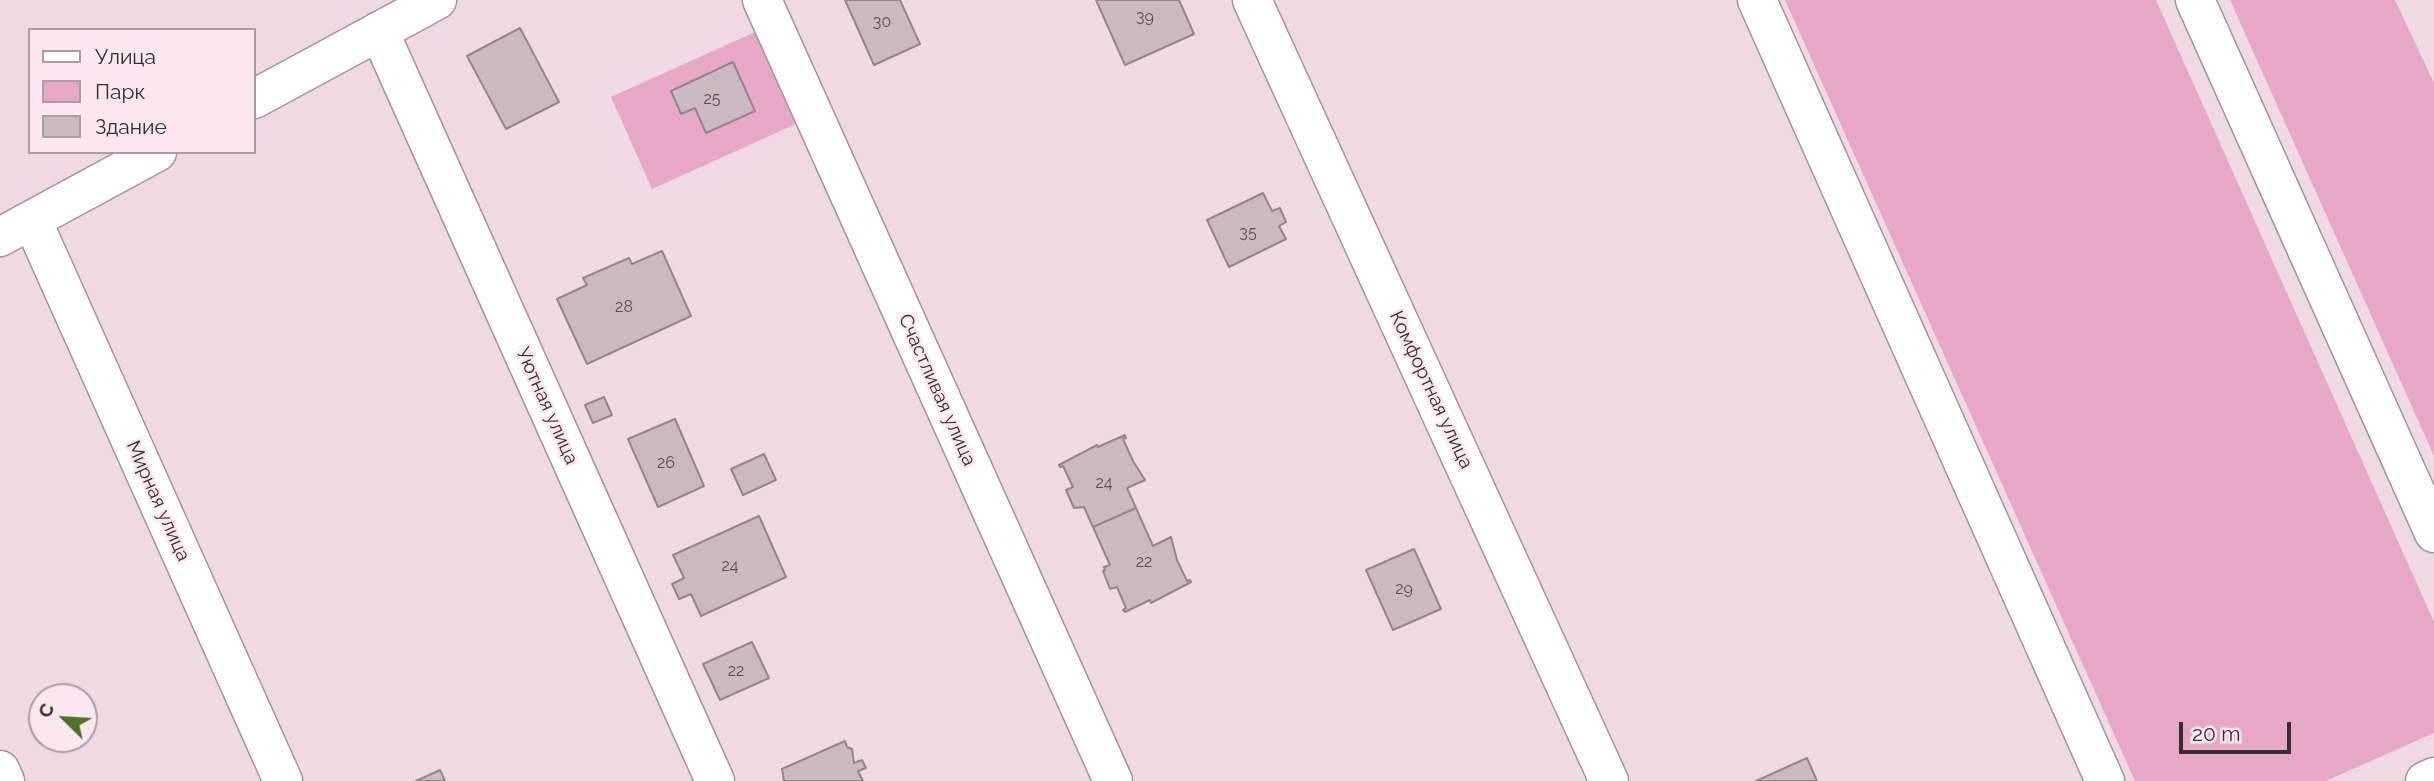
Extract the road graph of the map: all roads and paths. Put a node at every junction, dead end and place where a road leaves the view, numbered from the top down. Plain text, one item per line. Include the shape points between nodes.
1 (437, 0) edge
2 (762, 0) edge
3 (1252, 0) edge
4 (1756, 0) edge
5 (2195, 0) edge
6 (379, 31) junction
7 (256, 98) edge
8 (153, 154) edge
9 (16, 229) edge
10 (2434, 533) edge
11 (0, 770) edge
12 (2434, 777) edge
13 (5, 781) edge
14 (284, 781) edge
15 (715, 781) edge
16 (1113, 781) edge
17 (1609, 781) edge
18 (2105, 781) edge
19 (2425, 781) edge

1 - 6 street
2 - 16 street, Счастливая улица
3 - 17 street, Комфортная улица
4 - 18 street
5 - 10 street
6 - 7 street
6 - 15 street, Уютная улица
8 - 9 street
9 - 14 street, Мирная улица
11 - 13 street
12 - 19 street

